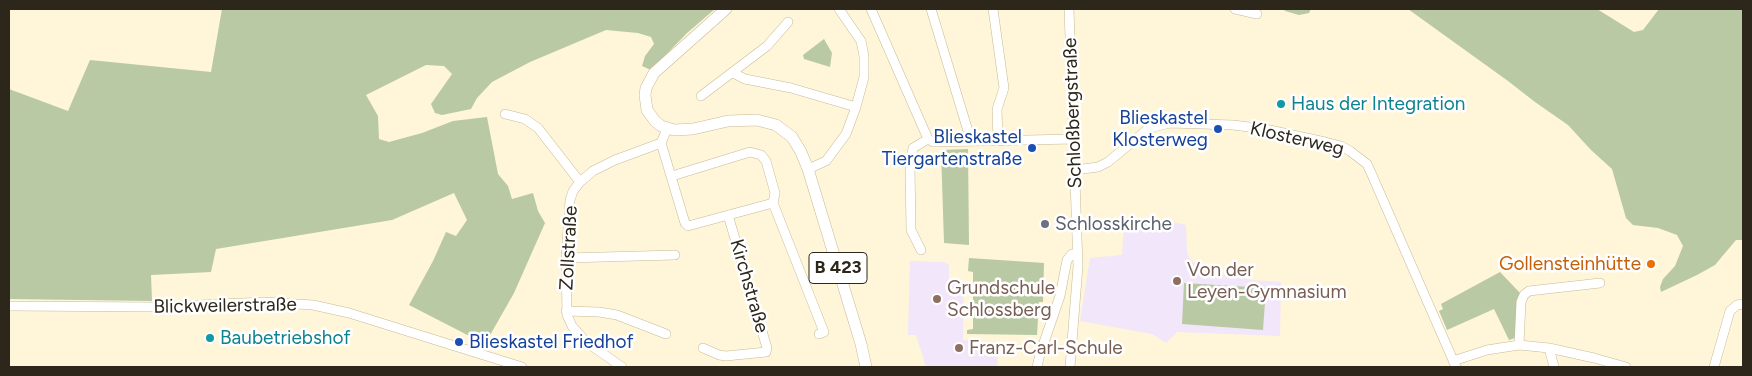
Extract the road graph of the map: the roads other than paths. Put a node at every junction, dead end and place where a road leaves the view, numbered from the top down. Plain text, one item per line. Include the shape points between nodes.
1 (726, 9) edge
2 (839, 9) edge
3 (871, 9) edge
4 (931, 9) edge
5 (993, 9) edge
6 (1069, 9) edge
7 (1235, 9) edge
8 (1258, 14) dead end
9 (788, 22) dead end
10 (733, 73) junction
11 (701, 96) dead end
12 (856, 107) junction
13 (505, 114) dead end
14 (667, 129) junction
15 (928, 139) junction
16 (1074, 139) junction
17 (970, 141) junction
18 (998, 141) junction
19 (662, 143) junction
20 (808, 169) junction
21 (1075, 170) junction
22 (672, 176) junction
23 (580, 182) junction
24 (773, 203) junction
25 (728, 215) junction
26 (921, 250) dead end
27 (1077, 254) junction
28 (675, 255) dead end
29 (566, 258) junction
30 (1600, 283) dead end
31 (1742, 304) edge
32 (9, 306) edge
33 (566, 311) junction
34 (666, 334) dead end
35 (819, 334) dead end
36 (1519, 345) junction
37 (703, 348) dead end
38 (1549, 348) junction
39 (1455, 364) edge
40 (1070, 366) edge
41 (522, 367) edge
42 (622, 367) edge
43 (866, 367) edge
44 (1037, 367) edge
45 (1554, 367) edge
46 (1626, 367) edge
47 (1714, 367) edge

1 - 14 main road via 654,74 646,88 647,110
2 - 12 street via 857,34 864,56 864,76
3 - 15 street
4 - 17 street
5 - 18 street via 1004,88 997,109
6 - 16 street, Schloßbergstraße
7 - 8 street
9 - 10 street via 767,46
10 - 11 street
10 - 12 street
12 - 20 street via 846,134 833,153 826,161
13 - 23 street via 525,119 538,128
14 - 19 street
14 - 20 main road, B 423 via 684,130 744,119 767,122 792,137
15 - 17 street via 933,142
15 - 26 street via 913,148 910,166 911,230
16 - 18 street
16 - 21 street, Schloßbergstraße
17 - 18 street
19 - 22 street, Kirchstraße
19 - 23 street, Zollstraße via 603,165
20 - 43 main road, B 423
21 - 27 street, Schloßbergstraße
21 - 39 street, Klosterweg via 1098,167 1150,128 1170,123 1265,129 1341,146 1359,157 1372,175
22 - 24 street via 756,152 766,161 775,193
22 - 25 street, Kirchstraße via 688,226
23 - 29 street, Zollstraße via 570,200
24 - 25 street, Kirchstraße
24 - 35 street via 824,332
25 - 37 street, Kirchstraße via 767,348 766,352 726,356
27 - 40 street, Schloßbergstraße
27 - 44 street via 1072,254 1067,260 1060,296
28 - 29 street
29 - 33 street, Zollstraße
30 - 36 street via 1529,291 1521,302
31 - 47 street via 1730,311
32 - 41 street, Blickweilerstraße via 156,307 264,302 313,305 349,313
33 - 34 street via 617,315 658,326
33 - 42 street, Zollstraße via 585,341
36 - 38 street
36 - 39 street via 1487,350
38 - 45 street
38 - 46 street

